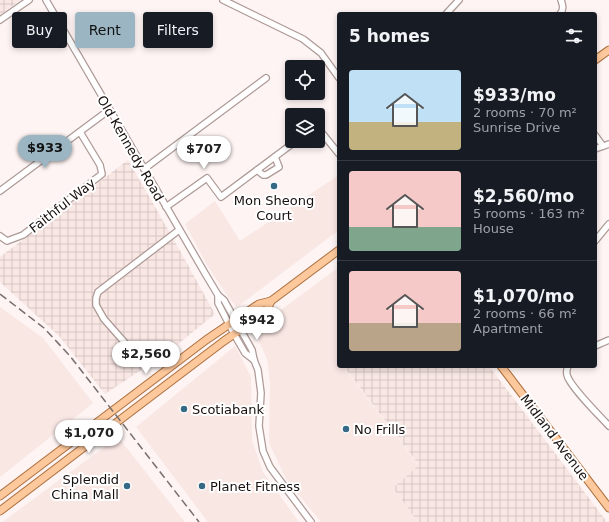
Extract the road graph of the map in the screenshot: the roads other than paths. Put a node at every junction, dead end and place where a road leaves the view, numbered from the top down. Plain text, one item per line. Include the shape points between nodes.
1 (29, 0) edge
2 (46, 0) edge
3 (223, 0) edge
4 (459, 0) edge
5 (560, 0) edge
6 (448, 12) edge
7 (562, 12) edge
8 (0, 20) edge
9 (609, 50) edge
10 (597, 59) edge
11 (337, 75) edge
12 (266, 78) dead end
13 (109, 110) junction
14 (80, 132) junction
15 (325, 137) edge
16 (597, 138) edge
17 (609, 144) edge
18 (603, 146) junction
19 (287, 148) edge
20 (597, 148) edge
21 (337, 152) edge
22 (275, 157) junction
23 (144, 169) junction
24 (257, 170) junction
25 (0, 191) edge
26 (166, 207) junction
27 (609, 224) edge
28 (179, 230) junction
29 (0, 236) edge
30 (597, 239) edge
31 (337, 252) edge
32 (271, 301) junction
33 (232, 322) junction
34 (241, 330) junction
35 (234, 334) junction
36 (609, 340) edge
37 (597, 345) edge
38 (141, 355) dead end
39 (254, 360) junction
40 (503, 368) edge
41 (567, 368) edge
42 (609, 426) edge
43 (0, 496) edge
44 (609, 508) edge
45 (0, 511) edge
46 (311, 522) edge

1 - 8 street
2 - 13 street, Old Kennedy Road
3 - 11 street via 303,39 321,53
4 - 6 street
5 - 7 street via 563,6
9 - 10 main road
12 - 23 street
13 - 14 street
13 - 23 street, Old Kennedy Road
14 - 25 street
14 - 29 street, Faithful Way via 100,164 102,174 23,235 7,241
15 - 21 street
16 - 18 street
17 - 18 street
18 - 20 street
19 - 22 street
22 - 24 street
22 - 24 street via 278,166 266,175
23 - 26 street, Old Kennedy Road
24 - 26 street via 221,197 207,178
26 - 28 street, Old Kennedy Road
27 - 30 street
28 - 33 street, Old Kennedy Road via 218,296 224,300
28 - 38 street via 98,292 96,298 96,305 104,319 133,352
31 - 32 main road
32 - 33 main road via 258,304
32 - 34 main road via 266,312
33 - 34 street
33 - 35 street, Old Kennedy Road
33 - 43 main road
34 - 35 main road
34 - 39 street via 252,350
35 - 39 street, Old Kennedy Road via 245,353
35 - 45 main road
36 - 37 street
39 - 46 street via 261,393 259,426 263,451 270,467
40 - 44 main road, Midland Avenue
41 - 42 street via 566,373 569,379

